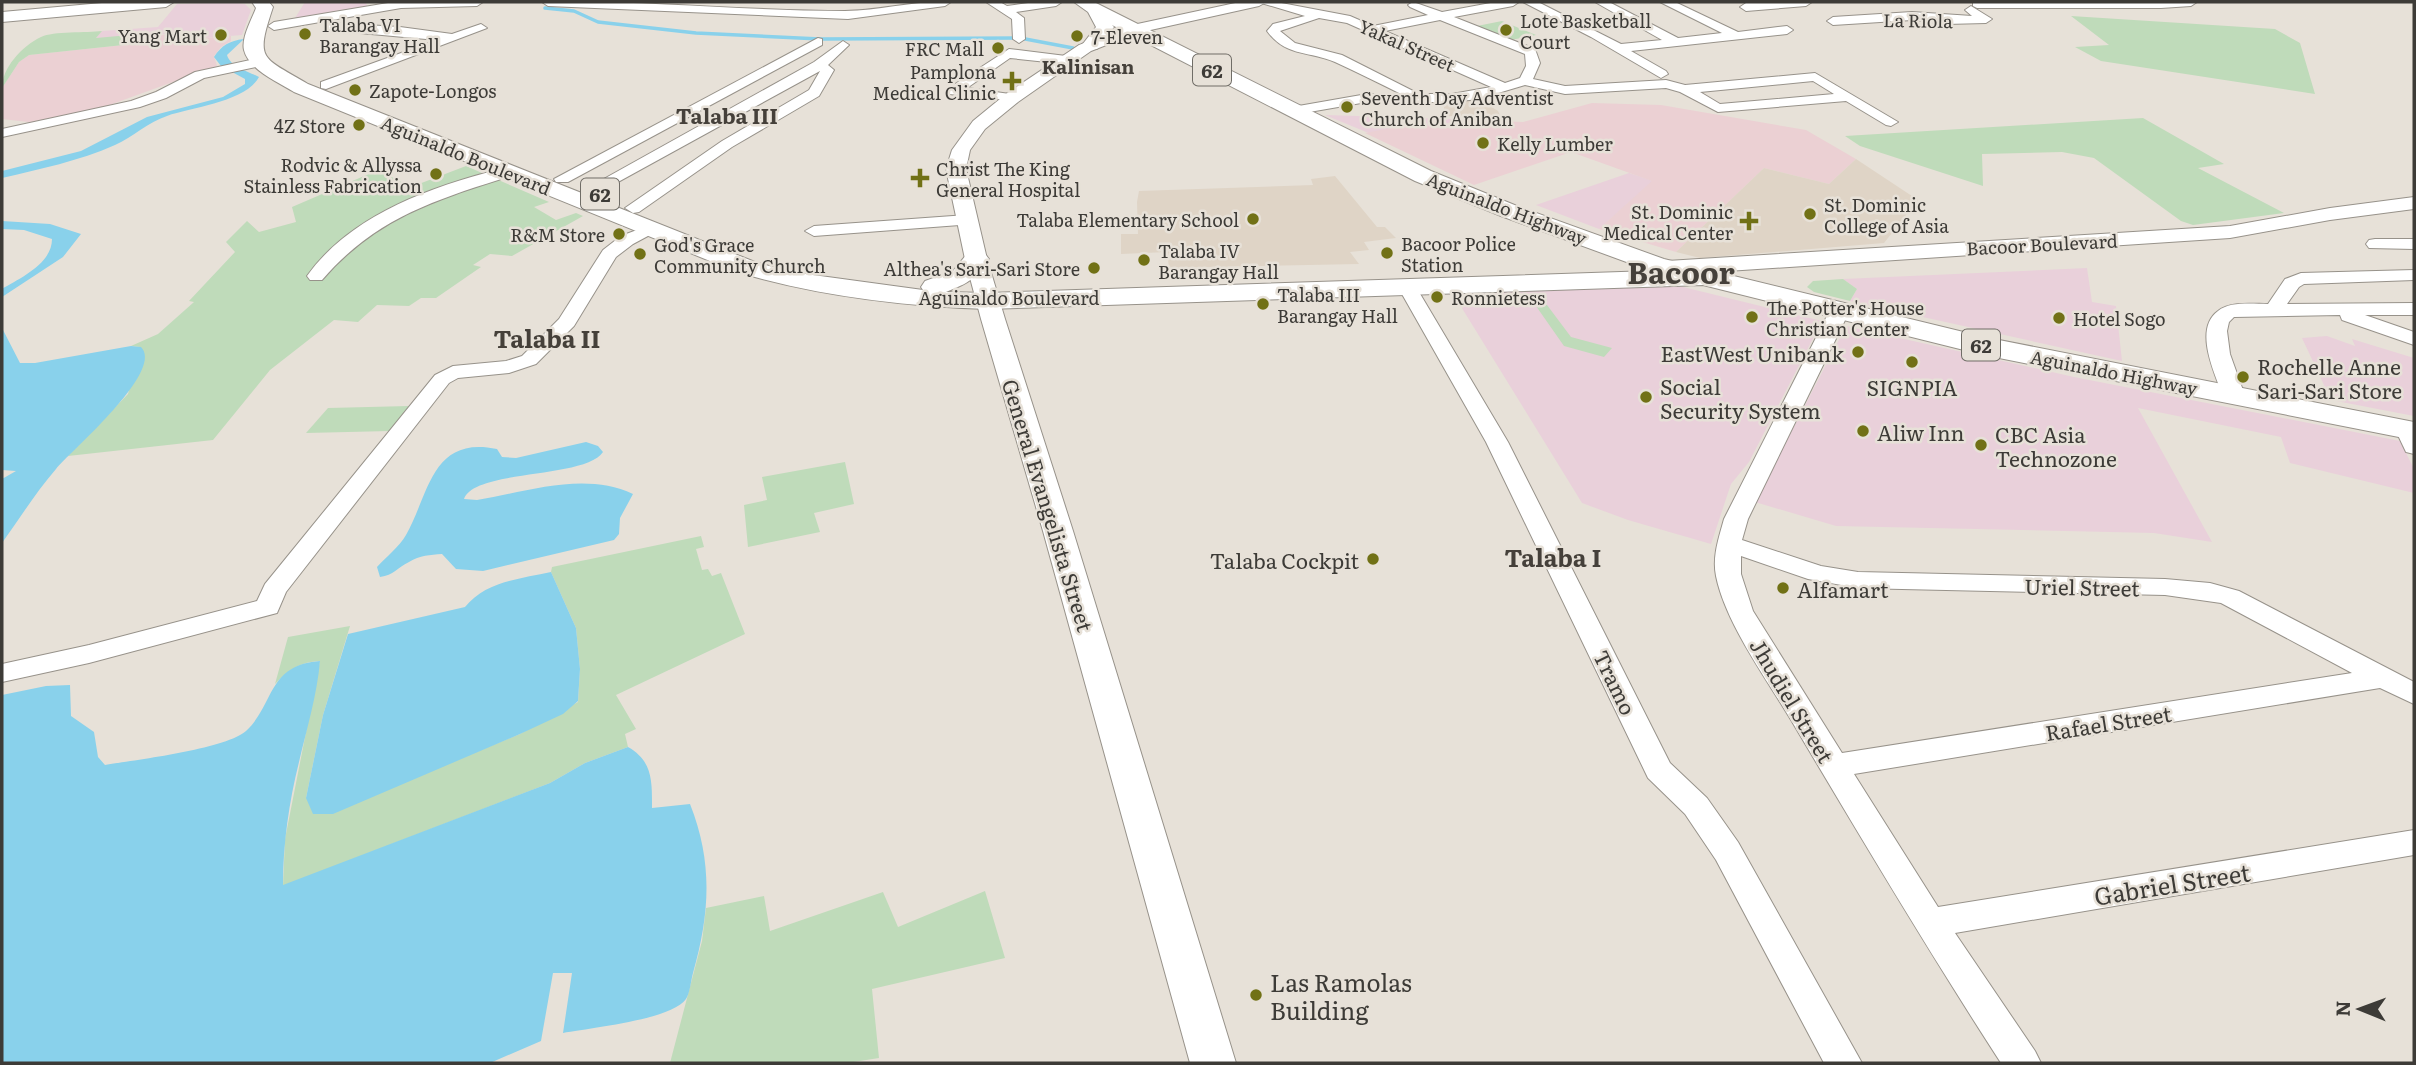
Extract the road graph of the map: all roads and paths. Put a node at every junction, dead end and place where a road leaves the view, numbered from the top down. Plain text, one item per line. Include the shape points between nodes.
1 (105, 2) edge
2 (166, 2) edge
3 (260, 2) edge
4 (477, 2) edge
5 (548, 2) edge
6 (945, 2) edge
7 (992, 2) edge
8 (1056, 2) edge
9 (1259, 2) edge
10 (1264, 2) edge
11 (1513, 2) edge
12 (1529, 2) edge
13 (1601, 2) edge
14 (1666, 2) edge
15 (1805, 2) edge
16 (2191, 2) edge
17 (1418, 3) edge
18 (2157, 3) edge
19 (287, 4) dead end
20 (1740, 4) edge
21 (1885, 4) dead end
22 (42, 5) edge
23 (1088, 5) edge
24 (2, 9) edge
25 (447, 10) dead end
26 (1005, 10) junction
27 (1321, 15) junction
28 (1444, 16) junction
29 (1912, 16) junction
30 (1833, 21) dead end
31 (345, 27) junction
32 (481, 28) dead end
33 (1133, 29) junction
34 (1374, 29) junction
35 (273, 30) junction
36 (1736, 35) junction
37 (452, 38) junction
38 (1019, 39) dead end
39 (818, 42) dead end
40 (1676, 42) junction
41 (843, 45) dead end
42 (1091, 45) junction
43 (1620, 48) junction
44 (1066, 60) junction
45 (250, 63) junction
46 (819, 65) junction
47 (1661, 74) dead end
48 (1525, 81) junction
49 (714, 82) dead end
50 (326, 85) junction
51 (738, 85) junction
52 (1505, 88) junction
53 (1685, 89) junction
54 (775, 90) junction
55 (814, 93) junction
56 (1848, 97) junction
57 (1012, 98) junction
58 (1419, 98) junction
59 (1292, 111) junction
60 (1891, 122) dead end
61 (3, 132) edge
62 (646, 135) junction
63 (686, 140) junction
64 (727, 144) junction
65 (509, 172) junction
66 (562, 179) junction
67 (592, 191) junction
68 (2414, 203) edge
69 (634, 208) junction
70 (2414, 219) edge
71 (967, 220) junction
72 (650, 230) junction
73 (814, 231) dead end
74 (1570, 234) junction
75 (2104, 240) junction
76 (2375, 244) dead end
77 (2414, 244) edge
78 (2128, 255) junction
79 (976, 259) junction
80 (1667, 268) junction
81 (1561, 271) junction
82 (2414, 275) edge
83 (316, 276) dead end
84 (1702, 277) junction
85 (934, 287) junction
86 (1407, 287) junction
87 (986, 295) junction
88 (2414, 309) edge
89 (2273, 310) junction
90 (2331, 310) junction
91 (1839, 312) junction
92 (2414, 339) edge
93 (2234, 396) junction
94 (2412, 436) edge
95 (1729, 544) junction
96 (2, 673) edge
97 (2383, 678) junction
98 (2414, 694) edge
99 (1832, 766) junction
100 (2414, 843) edge
101 (1929, 923) junction
102 (1213, 1063) edge
103 (1843, 1063) edge
104 (2022, 1063) edge

1 - 24 highway
2 - 22 highway
3 - 45 highway via 265,7
4 - 35 street via 388,6
5 - 6 street via 848,15
7 - 26 street
8 - 26 street
9 - 33 main road, General Evangelista Street
10 - 27 street, Yakal Street
11 - 28 street
12 - 43 street
13 - 40 street
14 - 36 street
15 - 20 street
16 - 18 street
17 - 28 street
18 - 29 street, La Riola via 1974,7 1986,19
19 - 35 highway
20 - 36 street via 1787,30
21 - 29 street
22 - 24 highway
23 - 33 highway, Aguinaldo Highway / 62
23 - 42 highway via 1105,27
25 - 31 street via 406,11
26 - 38 street via 1019,20
27 - 34 street, Yakal Street
27 - 58 street via 1273,31 1290,46 1337,58
28 - 34 street
28 - 48 street via 1530,52 1534,66
29 - 30 street, La Riola
31 - 35 street
31 - 37 street
32 - 37 street
33 - 42 main road, General Evangelista Street
33 - 59 highway, Aguinaldo Highway / 62
34 - 52 street, Yakal Street
35 - 50 highway, Aguinaldo Boulevard / 62 via 270,43 276,56
36 - 40 street
37 - 50 street
39 - 51 street
40 - 43 street
41 - 46 street
42 - 44 main road, General Evangelista Street
43 - 47 street
44 - 57 main road, General Evangelista Street
44 - 57 street via 1009,53 954,91
45 - 61 street via 191,78 135,104
45 - 65 highway, Aguinaldo Boulevard / 62
46 - 54 street
46 - 55 street via 827,70
48 - 52 street
48 - 53 street via 1565,90 1655,84
49 - 51 street
50 - 66 highway, Aguinaldo Boulevard / 62
51 - 54 street
51 - 62 street
52 - 58 street
53 - 56 street via 1718,108
53 - 56 street via 1815,77
54 - 55 street
54 - 63 street
55 - 64 street
56 - 60 street
57 - 71 main road, General Evangelista Street via 979,125 958,158 956,169
58 - 59 street via 1350,99
59 - 74 highway, Aguinaldo Highway / 62 via 1437,182
62 - 63 street
62 - 66 street
63 - 64 street
63 - 67 street
64 - 69 street
65 - 72 highway, Aguinaldo Boulevard / 62
65 - 83 street via 369,227 338,249
66 - 67 highway, Aguinaldo Boulevard / 62
67 - 69 highway, Aguinaldo Boulevard / 62
68 - 75 main road, Bacoor Boulevard via 2230,232
69 - 85 highway, Aguinaldo Boulevard / 62 via 793,266 846,278
70 - 78 main road, Bacoor Boulevard via 2261,244
71 - 73 street
71 - 79 main road, General Evangelista Street
72 - 87 highway, Aguinaldo Boulevard / 62 via 718,258 799,281 884,294
72 - 96 street via 609,254 567,322 529,360 509,367 453,372 442,379 274,590 268,607
74 - 80 highway, Aguinaldo Highway / 62
74 - 81 highway via 1585,250 1588,262
75 - 78 main road
75 - 80 main road, Bacoor Boulevard
76 - 77 street
78 - 84 main road, Bacoor Boulevard
79 - 85 highway via 962,277
79 - 87 main road, General Evangelista Street
80 - 81 highway, Aguinaldo Boulevard / 62
80 - 84 highway, Aguinaldo Highway / 62
81 - 87 highway, Aguinaldo Boulevard / 62 via 1190,280
82 - 89 street via 2301,279 2292,283
84 - 86 highway, Aguinaldo Boulevard / 62
84 - 91 highway, Aguinaldo Highway / 62
85 - 87 highway, Aguinaldo Boulevard / 62
86 - 87 highway, Aguinaldo Boulevard / 62
86 - 103 street, Tramo via 1497,442 1659,770 1696,806 1727,851
87 - 102 main road, General Evangelista Street
88 - 90 street
89 - 90 street
89 - 93 street via 2240,310 2219,322 2216,341
90 - 92 street
91 - 93 highway, Aguinaldo Highway / 62
91 - 95 street, Jhudiel Street via 1749,489
93 - 94 highway, Aguinaldo Highway / 62
95 - 97 street, Uriel Street via 1817,573 1858,580 2210,591 2258,611
95 - 99 street, Jhudiel Street via 1728,575 1740,611
97 - 98 street, Uriel Street
97 - 99 street, Rafael Street
99 - 101 street, Jhudiel Street
100 - 101 street, Gabriel Street
101 - 104 street, Jhudiel Street

